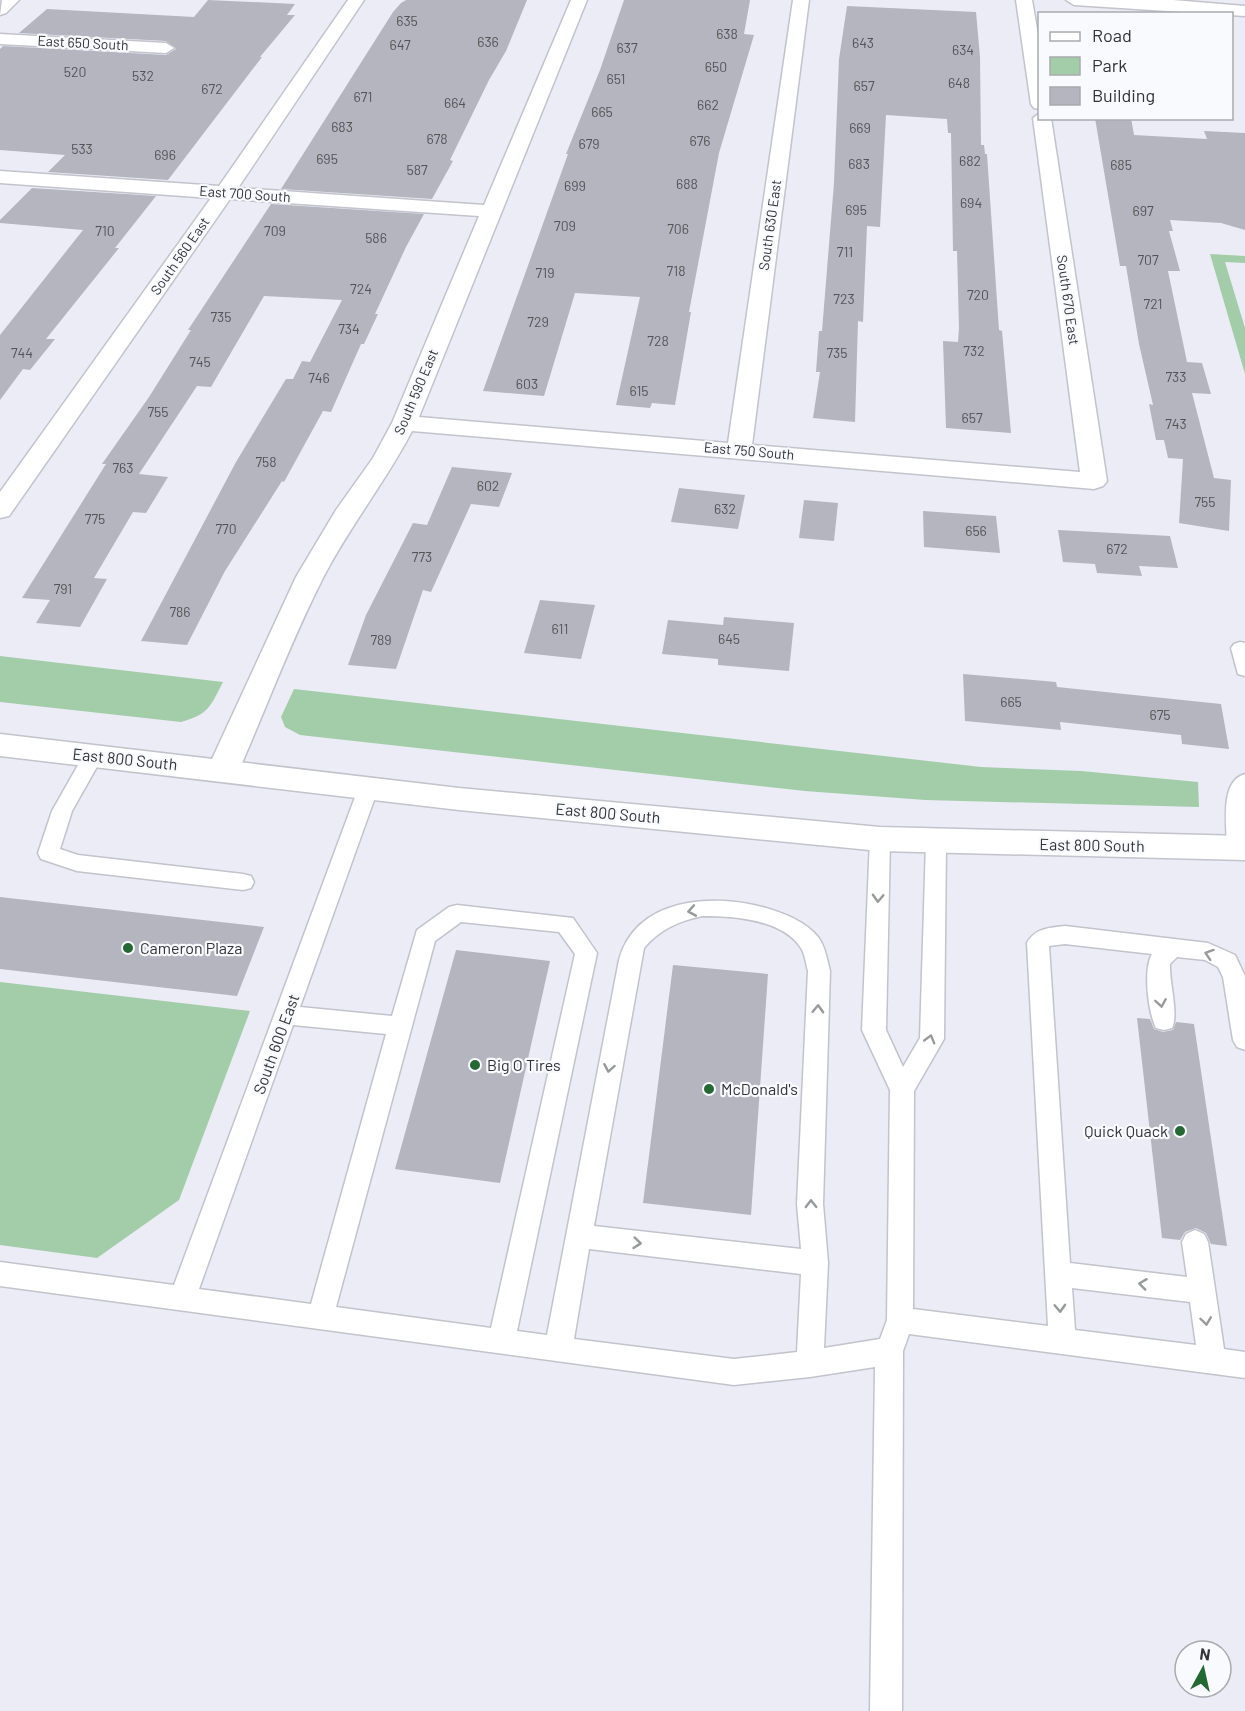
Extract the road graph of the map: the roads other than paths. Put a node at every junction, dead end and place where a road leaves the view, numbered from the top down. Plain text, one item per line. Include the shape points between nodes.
1 (11, 0) edge
2 (356, 0) edge
3 (579, 0) edge
4 (801, 0) edge
5 (1024, 0) edge
6 (1074, 0) edge
7 (0, 10) edge
8 (1245, 11) edge
9 (0, 39) edge
10 (166, 48) dead end
11 (1038, 91) edge
12 (1042, 120) edge
13 (0, 177) edge
14 (225, 192) junction
15 (490, 211) junction
16 (404, 423) junction
17 (738, 450) junction
18 (1094, 481) joint
19 (0, 510) edge
20 (1240, 648) dead end
21 (1245, 670) edge
22 (0, 745) edge
23 (93, 756) junction
24 (223, 770) junction
25 (1245, 781) edge
26 (368, 789) junction
27 (880, 839) junction
28 (936, 842) junction
29 (1233, 848) edge
30 (243, 882) dead end
31 (1173, 948) junction
32 (287, 1015) junction
33 (1164, 1021) dead end
34 (399, 1026) junction
35 (1245, 1040) edge
36 (903, 1090) junction
37 (579, 1236) junction
38 (1195, 1242) dead end
39 (815, 1263) junction
40 (0, 1274) edge
41 (1058, 1274) junction
42 (1201, 1291) junction
43 (182, 1299) junction
44 (320, 1318) junction
45 (900, 1320) junction
46 (1062, 1341) junction
47 (501, 1342) junction
48 (558, 1350) junction
49 (889, 1351) junction
50 (1212, 1361) junction
51 (810, 1364) junction
52 (1245, 1365) edge
53 (886, 1711) edge

1 - 7 street
2 - 14 street, South 560 East
3 - 15 street, South 590 East
4 - 17 street, South 630 East
5 - 11 street
6 - 8 street
9 - 10 street, East 650 South
12 - 18 street, South 670 East
13 - 14 street, East 700 South
14 - 15 street, East 700 South
14 - 19 street, South 560 East
15 - 16 street, South 590 East
16 - 17 street, East 750 South
16 - 24 street, South 590 East via 310,577
17 - 18 street, East 750 South
20 - 21 lane
22 - 23 street, East 800 South
23 - 24 street, East 800 South
23 - 30 lane via 62,811 48,853 77,863
24 - 26 street, East 800 South
25 - 29 lane via 1238,788
26 - 27 street, East 800 South
26 - 32 lane, South 600 East
27 - 28 street, East 800 South
27 -> 36 lane via 874,1030
28 - 29 street, East 800 South
36 -> 28 lane via 932,1039
31 -> 33 lane via 1160,961 1158,979
35 -> 31 lane via 1234,976 1227,962 1208,952
31 - 41 lane via 1065,935 1045,937 1038,943
32 - 34 lane
32 - 43 lane, South 600 East
34 - 44 lane
34 - 47 lane via 425,936 457,913 565,924 586,953
36 - 45 lane
37 -> 39 lane
39 -> 37 lane via 810,1204 819,971 810,944 791,926 765,915 728,909 693,909 662,920 637,941 624,983
37 - 48 lane
38 - 42 lane
39 - 51 lane
40 - 43 lane
42 -> 41 lane
41 -> 46 lane
42 -> 50 lane
43 - 44 lane
44 - 47 lane
45 - 46 lane
45 - 49 lane
46 - 50 lane
47 - 48 lane
48 - 51 lane via 734,1372
49 - 51 lane
49 - 53 lane
50 - 52 lane

